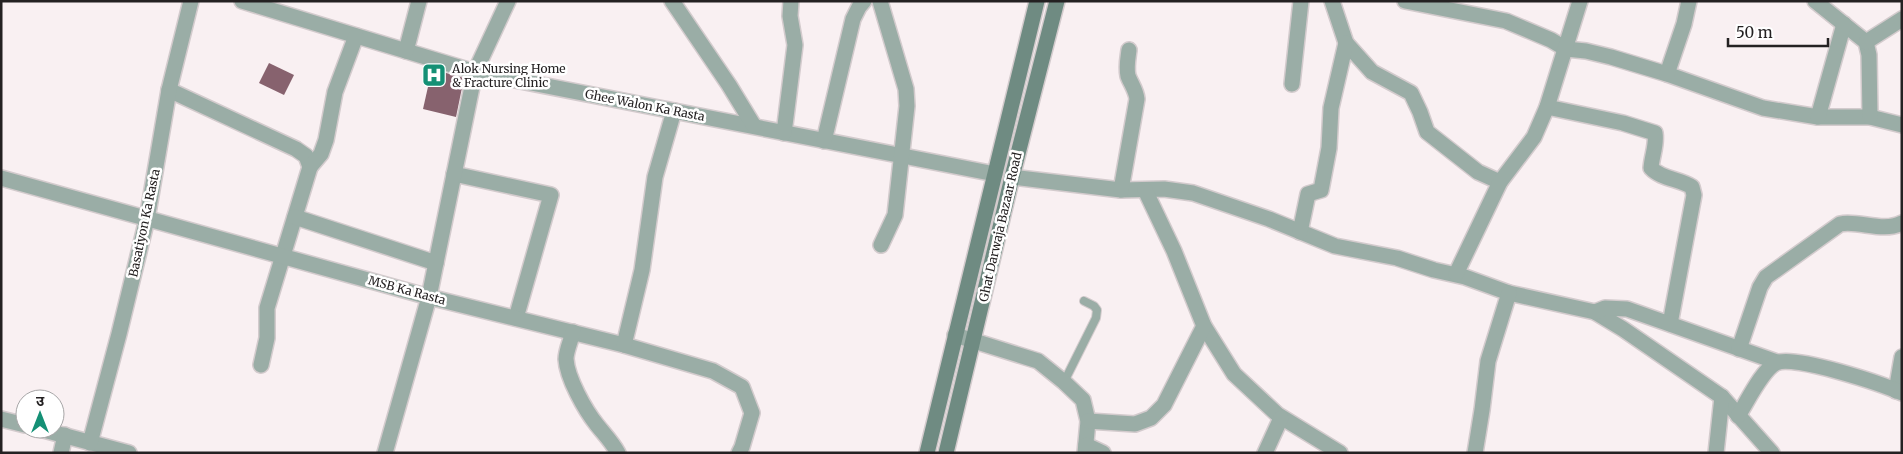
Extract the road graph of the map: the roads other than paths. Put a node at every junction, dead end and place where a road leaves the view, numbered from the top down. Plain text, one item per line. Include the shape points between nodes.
1 (191, 1) edge
2 (242, 1) edge
3 (419, 1) edge
4 (508, 1) edge
5 (672, 1) edge
6 (791, 1) edge
7 (864, 1) edge
8 (880, 1) edge
9 (1037, 1) edge
10 (1057, 1) edge
11 (1301, 1) edge
12 (1332, 1) edge
13 (1405, 1) edge
14 (1580, 1) edge
15 (1690, 1) edge
16 (1815, 1) edge
17 (1902, 19) edge
18 (1844, 24) junction
19 (356, 36) junction
20 (1866, 42) junction
21 (1346, 43) junction
22 (1129, 50) dead end
23 (1566, 50) junction
24 (406, 52) junction
25 (475, 72) junction
26 (1667, 74) junction
27 (1292, 84) dead end
28 (169, 90) junction
29 (1547, 107) junction
30 (674, 110) junction
31 (1818, 117) junction
32 (1870, 117) junction
33 (1902, 125) edge
34 (754, 126) junction
35 (784, 133) junction
36 (824, 141) junction
37 (902, 156) junction
38 (310, 167) junction
39 (454, 174) junction
40 (995, 174) junction
41 (1012, 177) junction
42 (1, 178) edge
43 (1500, 182) junction
44 (1121, 190) junction
45 (1144, 190) junction
46 (295, 217) junction
47 (146, 219) junction
48 (1902, 223) edge
49 (1300, 232) junction
50 (881, 246) dead end
51 (282, 255) junction
52 (436, 263) junction
53 (1456, 274) junction
54 (1509, 294) junction
55 (429, 297) junction
56 (1084, 301) dead end
57 (1595, 312) junction
58 (516, 318) junction
59 (1670, 324) junction
60 (1204, 326) junction
61 (573, 332) junction
62 (955, 335) junction
63 (973, 340) junction
64 (624, 345) junction
65 (1739, 349) junction
66 (1902, 357) edge
67 (1777, 362) junction
68 (260, 365) dead end
69 (1064, 382) junction
70 (1899, 392) edge
71 (1722, 397) junction
72 (1738, 416) junction
73 (1281, 418) junction
74 (1, 420) edge
75 (1088, 421) junction
76 (15, 423) edge
77 (65, 435) edge
78 (64, 439) edge
79 (90, 442) junction
80 (1086, 449) edge
81 (61, 453) edge
82 (129, 453) edge
83 (385, 453) edge
84 (618, 453) edge
85 (739, 453) edge
86 (927, 453) edge
87 (946, 453) edge
88 (1103, 453) edge
89 (1266, 453) edge
90 (1340, 453) edge
91 (1475, 453) edge
92 (1716, 453) edge
93 (1772, 453) edge

1 - 28 street, Basatiyon Ka Rasta
2 - 19 street, Ghee Walon Ka Rasta
3 - 24 street
4 - 25 street
5 - 34 street
6 - 35 street via 795,45
7 - 36 street via 853,19
8 - 37 street via 906,89
9 - 40 street
10 - 41 street, Ghat Darwaja Bazaar Road
11 - 27 street
12 - 21 street
13 - 23 street via 1506,21
14 - 23 street
15 - 26 street
16 - 18 street
17 - 20 street
18 - 20 street
18 - 31 street
19 - 24 street, Ghee Walon Ka Rasta
19 - 38 street via 336,92 326,140 321,154
20 - 32 street
21 - 43 street via 1372,72 1411,94 1427,132 1478,172
21 - 49 street via 1331,108 1329,148 1321,190 1308,194
22 - 44 street via 1127,68 1137,100
23 - 26 street via 1611,57
23 - 29 street
24 - 25 street, Ghee Walon Ka Rasta
25 - 30 street, Ghee Walon Ka Rasta
25 - 39 street
26 - 31 street via 1763,108
28 - 38 street via 296,148 306,156
28 - 47 street, Basatiyon Ka Rasta
29 - 43 street via 1534,137
29 - 59 street via 1654,133 1656,143 1651,168 1692,188 1694,195
30 - 34 street, Ghee Walon Ka Rasta
30 - 64 street via 655,177 642,270
31 - 32 street
32 - 33 street
34 - 35 street, Ghee Walon Ka Rasta
35 - 36 street, Ghee Walon Ka Rasta
36 - 37 street, Ghee Walon Ka Rasta
37 - 40 street, Ghee Walon Ka Rasta
37 - 50 street via 895,215
38 - 46 street
39 - 52 street
39 - 58 street via 551,195
40 - 41 street
40 - 62 street
41 - 44 street
41 - 63 street, Ghat Darwaja Bazaar Road
42 - 47 street, MSB Ka Rasta
43 - 53 street
44 - 45 street
45 - 49 street via 1193,193
45 - 60 street via 1174,251
46 - 51 street
46 - 52 street
47 - 51 street, MSB Ka Rasta
47 - 79 street, Basatiyon Ka Rasta
48 - 65 street via 1883,227 1840,224 1766,277
49 - 53 street via 1335,246
51 - 55 street, MSB Ka Rasta
51 - 68 street via 267,308 267,338
52 - 55 street
53 - 54 street
54 - 57 street
54 - 91 street via 1488,361
55 - 58 street, MSB Ka Rasta
55 - 83 street
56 - 69 lane via 1097,310 1096,318
57 - 59 street via 1605,308 1627,309
57 - 71 street
58 - 61 street, MSB Ka Rasta
59 - 65 street
60 - 73 street via 1234,374
60 - 75 street via 1164,405 1151,418 1135,424
61 - 64 street, MSB Ka Rasta
61 - 84 street via 566,358 570,374 581,400 597,426 612,440
62 - 63 street
62 - 86 street
63 - 69 street via 1038,361
63 - 87 street, Ghat Darwaja Bazaar Road
64 - 85 street, MSB Ka Rasta via 713,371 742,387 752,413
65 - 67 street
66 - 70 street
67 - 70 street via 1790,361 1854,376
67 - 72 street via 1766,370
69 - 75 street via 1083,400
71 - 72 street
71 - 92 street
72 - 93 street
73 - 89 street
73 - 90 street
74 - 76 street
75 - 80 street
77 - 79 street
78 - 81 street
79 - 82 street
80 - 88 street

